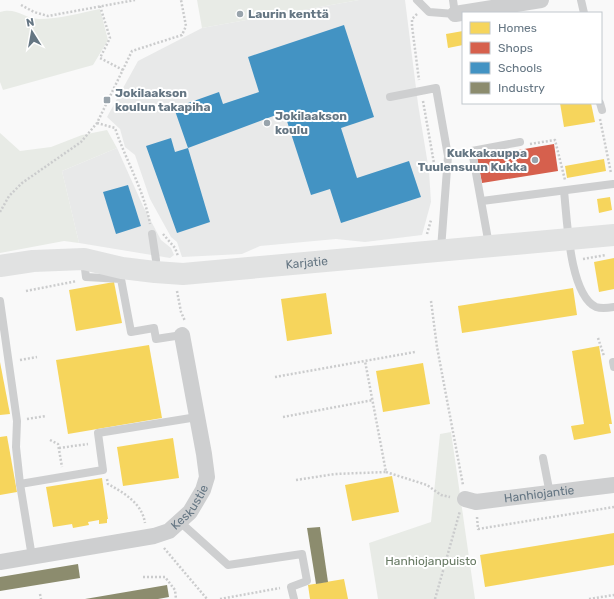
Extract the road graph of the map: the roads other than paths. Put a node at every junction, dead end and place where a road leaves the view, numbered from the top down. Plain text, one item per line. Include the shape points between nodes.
1 (417, 0) edge
2 (541, 0) edge
3 (581, 0) edge
4 (454, 7) edge
5 (584, 12) edge
6 (390, 97) dead end
7 (520, 142) road end
8 (613, 184) road end
9 (565, 190) junction
10 (482, 201) junction
11 (152, 234) road end
12 (614, 235) edge
13 (570, 239) junction
14 (489, 246) junction
15 (441, 251) junction
16 (0, 266) edge
17 (155, 266) junction
18 (85, 268) junction
19 (0, 301) edge
20 (614, 307) edge
21 (182, 335) joint
22 (197, 416) junction
23 (543, 458) dead end
24 (20, 484) junction
25 (614, 485) edge
26 (550, 494) junction
27 (471, 501) road end
28 (180, 522) junction
29 (32, 557) junction
30 (0, 562) edge
31 (294, 599) edge

1 - 4 lane via 429,12
2 - 4 street
3 - 5 lane
6 - 15 lane via 436,88 448,156
7 - 10 lane via 472,151
8 - 9 lane
9 - 10 lane
9 - 13 lane
10 - 14 lane
11 - 17 lane
12 - 13 street, Karjatie
13 - 14 street, Karjatie
13 - 20 lane via 576,278 583,294 591,303 601,308
14 - 15 street, Karjatie
15 - 17 street, Karjatie via 176,274
16 - 18 street, Karjatie via 39,260
17 - 18 street, Karjatie
18 - 21 lane via 121,279 131,332 154,328 156,339
19 - 24 lane via 17,421 16,447
21 - 22 street, Keskustie
22 - 24 lane via 98,433 103,470
22 - 28 street, Keskustie via 207,478 197,501
23 - 26 lane
24 - 29 lane
25 - 26 street, Hanhiojantie
26 - 27 street, Hanhiojantie
28 - 29 street, Keskustie via 169,531 154,536
28 - 31 lane via 228,565 302,554 307,581 291,587
29 - 30 street, Keskustie

